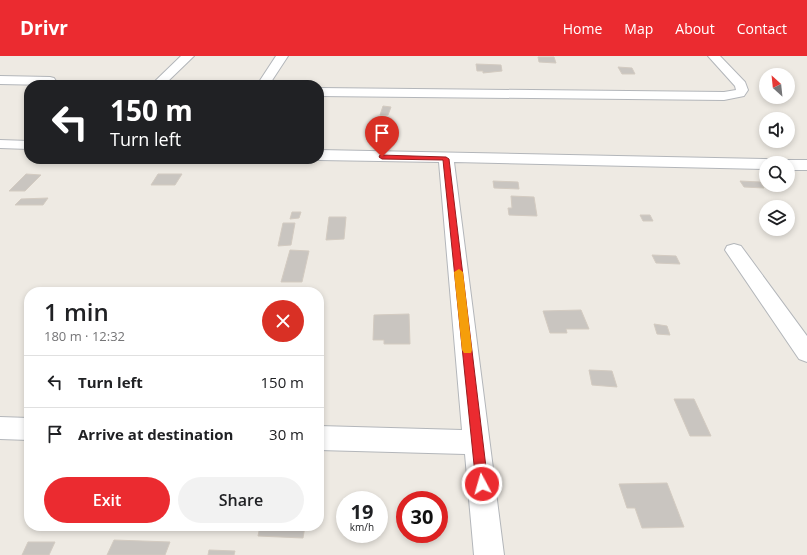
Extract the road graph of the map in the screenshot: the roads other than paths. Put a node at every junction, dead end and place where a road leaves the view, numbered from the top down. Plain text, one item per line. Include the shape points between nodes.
1 (188, 56) edge
2 (282, 56) edge
3 (714, 56) edge
4 (0, 80) edge
5 (24, 80) edge
6 (162, 80) edge
7 (266, 80) edge
8 (324, 92) edge
9 (0, 144) edge
10 (24, 145) edge
11 (324, 155) edge
12 (446, 159) junction
13 (759, 164) edge
14 (795, 165) edge
15 (807, 165) edge
16 (734, 250) dead end
17 (807, 353) edge
18 (0, 428) edge
19 (24, 429) edge
20 (324, 438) edge
21 (477, 442) junction
22 (489, 555) edge

1 - 6 street
2 - 7 street
3 - 8 street via 741,85 740,93 724,96
4 - 5 street
9 - 10 street
11 - 12 street
12 - 13 street
12 - 21 street
14 - 15 street
16 - 17 street
18 - 19 street
20 - 21 street
21 - 22 street

